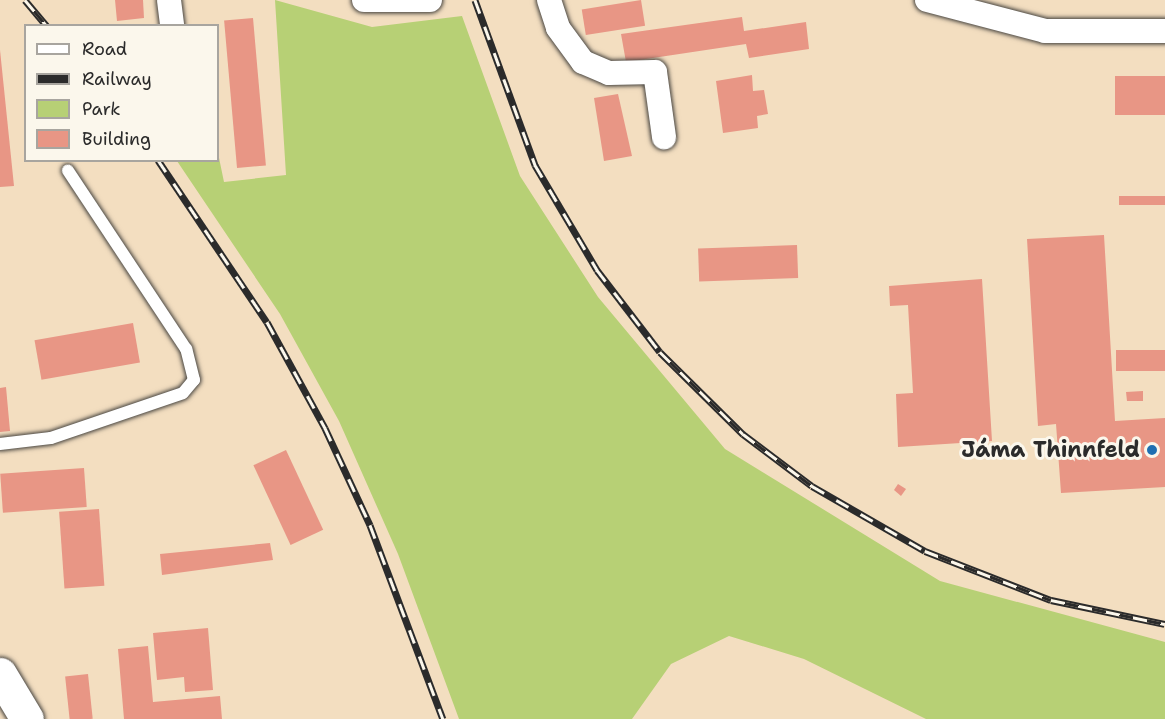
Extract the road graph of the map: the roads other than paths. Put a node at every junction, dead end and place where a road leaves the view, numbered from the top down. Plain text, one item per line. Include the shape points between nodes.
1 (169, 0) edge
2 (364, 0) edge
3 (430, 0) edge
4 (549, 0) edge
5 (927, 0) edge
6 (392, 1) edge
7 (172, 24) edge
8 (1165, 31) edge
9 (664, 137) dead end
10 (68, 171) dead end
11 (0, 444) edge
12 (0, 674) edge
13 (27, 719) edge

1 - 7 street
2 - 6 street
3 - 6 street
4 - 9 street via 558,28 583,62 609,73 655,72
5 - 8 street via 1045,31
10 - 11 lane via 186,349 194,381 183,393 51,438
12 - 13 main road

